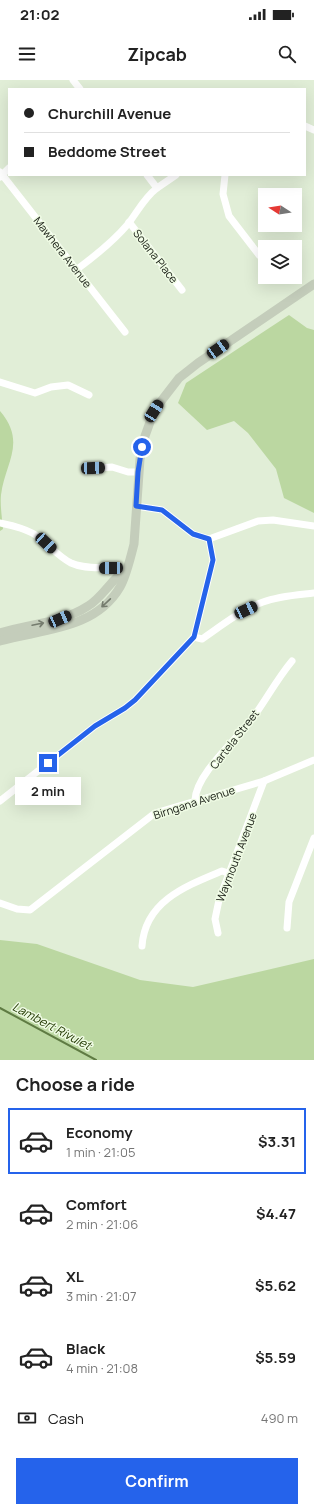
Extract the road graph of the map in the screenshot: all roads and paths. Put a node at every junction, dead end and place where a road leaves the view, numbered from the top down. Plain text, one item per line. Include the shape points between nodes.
1 (73, 80) edge
2 (79, 88) edge
3 (1, 175) edge
4 (148, 176) edge
5 (175, 176) edge
6 (225, 176) edge
7 (157, 188) junction
8 (129, 222) junction
9 (258, 254) edge
10 (76, 270) junction
11 (314, 284) edge
12 (182, 290) dead end
13 (125, 332) dead end
14 (0, 382) edge
15 (89, 395) dead end
16 (86, 469) dead end
17 (138, 472) junction
18 (136, 506) junction
19 (0, 523) edge
20 (314, 526) edge
21 (209, 539) junction
22 (125, 571) junction
23 (314, 592) edge
24 (0, 633) edge
25 (194, 637) junction
26 (0, 641) edge
27 (292, 661) dead end
28 (314, 760) edge
29 (264, 781) junction
30 (195, 800) junction
31 (0, 801) edge
32 (314, 838) edge
33 (228, 874) junction
34 (0, 903) edge
35 (286, 928) dead end
36 (218, 933) dead end
37 (142, 946) dead end

1 - 2 street
3 - 10 street, Mawhera Avenue
4 - 7 street
5 - 7 street
6 - 9 street via 223,194 229,216
7 - 8 street via 142,202
8 - 10 street via 112,242
8 - 12 street, Solana Place
10 - 13 street, Mawhera Avenue
11 - 17 street via 179,378 154,411 145,436
14 - 15 street via 35,393 50,387 68,385
16 - 17 street via 112,467
17 - 18 street
18 - 21 street via 162,510 193,534
18 - 22 street via 134,544
19 - 22 street via 29,531 77,565
20 - 21 street via 273,520 258,521
21 - 25 street via 213,560
24 -> 22 street via 60,619 81,610 98,599
22 -> 26 street via 120,588 101,608 87,617 65,627
23 - 25 street via 263,602 202,639
25 - 31 street via 135,700 95,726
27 - 30 street, Cartela Street via 252,719 195,790
28 - 29 street, Birngana Avenue
29 - 30 street, Birngana Avenue
29 - 33 street, Waymouth Avenue
30 - 34 street, Birngana Avenue via 162,810 147,818 30,910
32 - 35 street via 289,902
33 - 36 street, Waymouth Avenue via 215,911 215,927
33 - 37 street via 222,871 183,888 158,907 144,928

